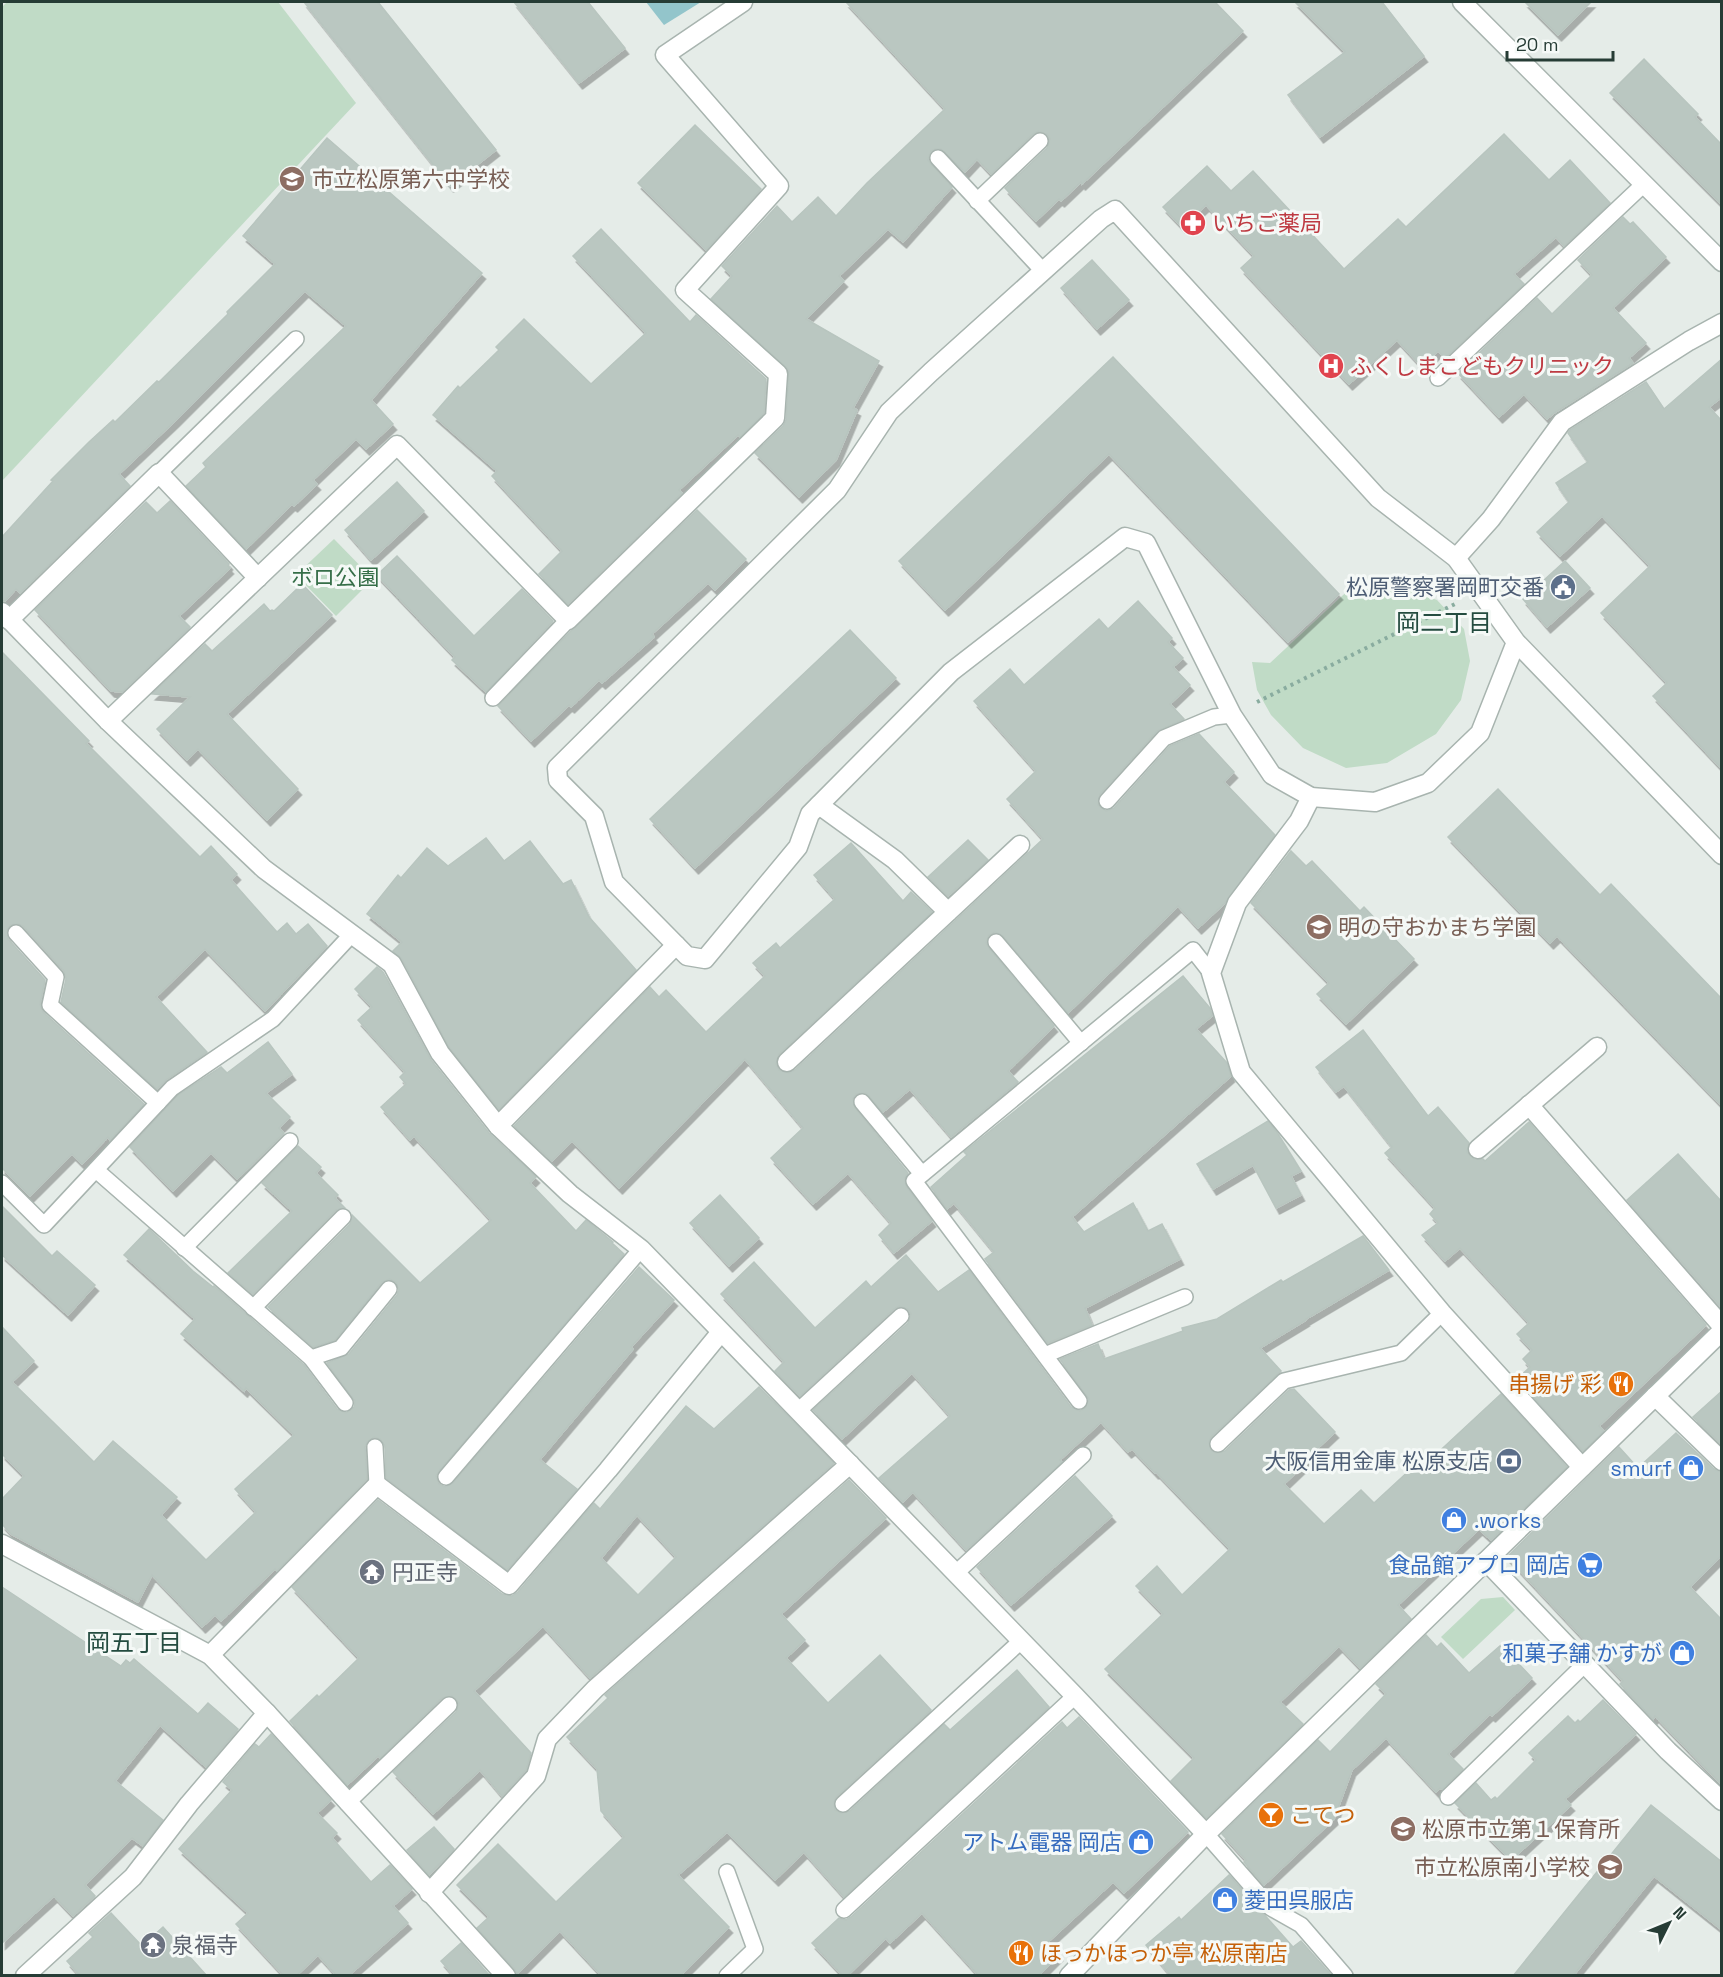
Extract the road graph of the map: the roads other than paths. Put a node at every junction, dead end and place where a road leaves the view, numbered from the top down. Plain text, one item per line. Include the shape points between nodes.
1 (743, 2) edge
2 (1462, 2) edge
3 (1040, 141) dead end
4 (938, 158) dead end
5 (1644, 184) junction
6 (977, 201) junction
7 (1722, 262) edge
8 (1043, 271) junction
9 (1722, 323) edge
10 (296, 339) dead end
11 (1438, 378) dead end
12 (159, 473) junction
13 (1456, 558) junction
14 (258, 578) junction
15 (5, 616) edge
16 (568, 620) junction
17 (1516, 642) junction
18 (493, 698) dead end
19 (1232, 715) junction
20 (108, 721) junction
21 (1311, 797) junction
22 (1107, 801) dead end
23 (819, 805) junction
24 (1020, 845) dead end
25 (1722, 855) edge
26 (948, 912) junction
27 (16, 933) dead end
28 (352, 934) junction
29 (996, 942) dead end
30 (676, 945) junction
31 (1212, 973) junction
32 (1081, 1043) junction
33 (1597, 1047) dead end
34 (787, 1062) dead end
35 (862, 1102) dead end
36 (158, 1104) junction
37 (1529, 1105) junction
38 (498, 1126) junction
39 (290, 1141) dead end
40 (1478, 1149) dead end
41 (96, 1170) junction
42 (922, 1174) junction
43 (2, 1183) edge
44 (343, 1217) dead end
45 (184, 1248) junction
46 (641, 1249) junction
47 (389, 1289) dead end
48 (1185, 1297) dead end
49 (253, 1308) junction
50 (1442, 1313) junction
51 (901, 1316) dead end
52 (1722, 1326) edge
53 (1722, 1331) edge
54 (721, 1332) junction
55 (1045, 1355) junction
56 (311, 1358) junction
57 (1655, 1396) junction
58 (1079, 1401) dead end
59 (345, 1403) dead end
60 (798, 1411) junction
61 (1218, 1444) dead end
62 (375, 1447) dead end
63 (1083, 1455) dead end
64 (1722, 1461) edge
65 (850, 1464) junction
66 (1582, 1467) junction
67 (446, 1477) dead end
68 (377, 1485) junction
69 (2, 1544) edge
70 (1486, 1561) junction
71 (956, 1573) junction
72 (1022, 1641) junction
73 (210, 1655) junction
74 (1585, 1665) junction
75 (1075, 1696) junction
76 (448, 1705) dead end
77 (267, 1713) junction
78 (1448, 1797) dead end
79 (1722, 1801) edge
80 (347, 1803) junction
81 (843, 1804) dead end
82 (1206, 1834) junction
83 (727, 1872) dead end
84 (429, 1893) junction
85 (844, 1910) dead end
86 (25, 1976) edge
87 (506, 1976) edge
88 (727, 1976) edge
89 (1069, 1976) edge
90 (1345, 1976) edge

1 - 16 street via 665,55 779,186 685,290 778,374 776,418
2 - 5 street
3 - 6 lane
4 - 6 lane
5 - 7 street
5 - 11 lane
6 - 8 lane
8 - 13 street via 1115,210 1378,498
8 - 30 street via 889,412 837,490 557,768 558,780 594,816 614,882
9 - 13 street via 1562,422 1491,519
10 - 12 lane
12 - 14 street
12 - 15 street
13 - 17 street
14 - 16 street via 397,445
14 - 20 street
15 - 20 street
16 - 18 lane
17 - 21 street via 1480,733 1428,783 1375,802
17 - 25 street
19 - 21 street via 1272,774
19 - 22 lane via 1214,717 1164,738
19 - 23 street via 1146,543 1125,537 951,672
20 - 28 street via 264,869
21 - 31 street via 1299,821 1237,903
23 - 26 street via 895,860
23 - 30 street via 810,814 798,847 705,959 687,956
24 - 26 street
26 - 34 street
27 - 36 lane via 56,977 50,1005
28 - 36 lane via 273,1019 172,1088
28 - 38 street via 392,964 440,1053
29 - 32 lane
30 - 38 street
31 - 32 lane via 1192,950
31 - 50 street via 1241,1072
32 - 42 lane
33 - 37 street
35 - 42 lane
36 - 41 lane
37 - 40 street
37 - 52 street
38 - 46 street via 570,1194
39 - 45 lane
41 - 43 lane via 44,1225
41 - 45 lane
42 - 55 lane via 914,1182
44 - 49 lane
45 - 49 lane
46 - 54 street
46 - 67 lane
47 - 56 lane via 341,1348
48 - 55 lane
49 - 56 lane
50 - 61 lane via 1401,1353 1284,1381
50 - 66 street
51 - 60 lane
53 - 57 street
54 - 60 street
54 - 68 street via 509,1585
55 - 58 lane
56 - 59 lane
57 - 64 street
57 - 66 street
60 - 65 street
62 - 68 lane
63 - 71 lane
65 - 71 street
65 - 84 street via 595,1689 547,1739 536,1776
66 - 70 street
68 - 73 street
69 - 73 street
70 - 74 street
70 - 82 street
71 - 72 street
72 - 75 street
72 - 81 lane
73 - 77 street
74 - 78 lane
74 - 79 street
75 - 82 street
75 - 85 lane
76 - 80 lane
77 - 80 street
77 - 86 street via 133,1877
80 - 84 street
82 - 89 street
82 - 90 lane via 1271,1908 1300,1925
83 - 88 lane via 755,1949
84 - 87 street

